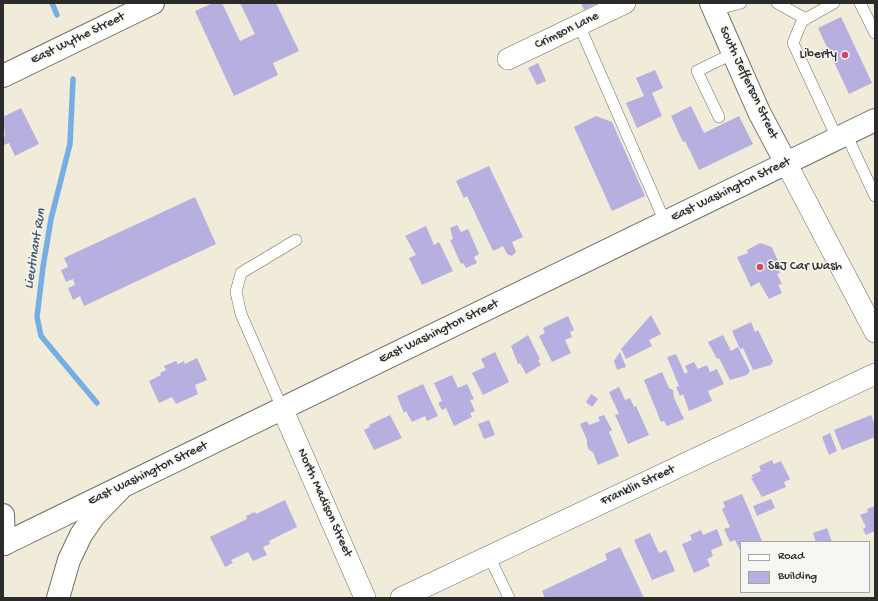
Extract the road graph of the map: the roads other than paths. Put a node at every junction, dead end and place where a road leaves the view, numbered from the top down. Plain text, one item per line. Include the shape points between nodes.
1 (153, 3) edge
2 (625, 3) edge
3 (741, 3) edge
4 (777, 3) edge
5 (834, 3) edge
6 (860, 3) edge
7 (713, 6) edge
8 (806, 19) junction
9 (579, 25) junction
10 (875, 33) edge
11 (734, 53) junction
12 (508, 59) dead end
13 (3, 76) edge
14 (719, 117) dead end
15 (875, 120) edge
16 (841, 136) junction
17 (786, 163) junction
18 (875, 196) edge
19 (665, 222) junction
20 (296, 240) dead end
21 (875, 332) edge
22 (875, 374) edge
23 (282, 408) junction
24 (120, 488) junction
25 (3, 515) edge
26 (4, 544) edge
27 (489, 556) junction
28 (58, 598) edge
29 (365, 598) edge
30 (401, 598) edge
31 (509, 598) edge

1 - 13 main road, East Wythe Street
2 - 9 street, Crimson Lane
3 - 7 lane
4 - 8 lane
5 - 8 lane
6 - 10 lane
7 - 11 main road, South Jefferson Street
8 - 16 lane via 802,21 793,43
9 - 12 street, Crimson Lane
9 - 19 lane
11 - 14 lane via 696,71
11 - 17 main road, South Jefferson Street via 759,112
15 - 16 main road, East Washington Street
16 - 17 main road, East Washington Street
16 - 18 lane
17 - 19 main road, East Washington Street
17 - 21 street
19 - 23 main road, East Washington Street
20 - 23 lane via 241,273 236,292 241,314
22 - 27 street, Franklin Street
23 - 24 main road, East Washington Street
23 - 29 street, North Madison Street
24 - 26 main road, East Washington Street
24 - 28 main road via 94,516 81,535 69,560
25 - 26 main road
27 - 30 street, Franklin Street
27 - 31 lane

